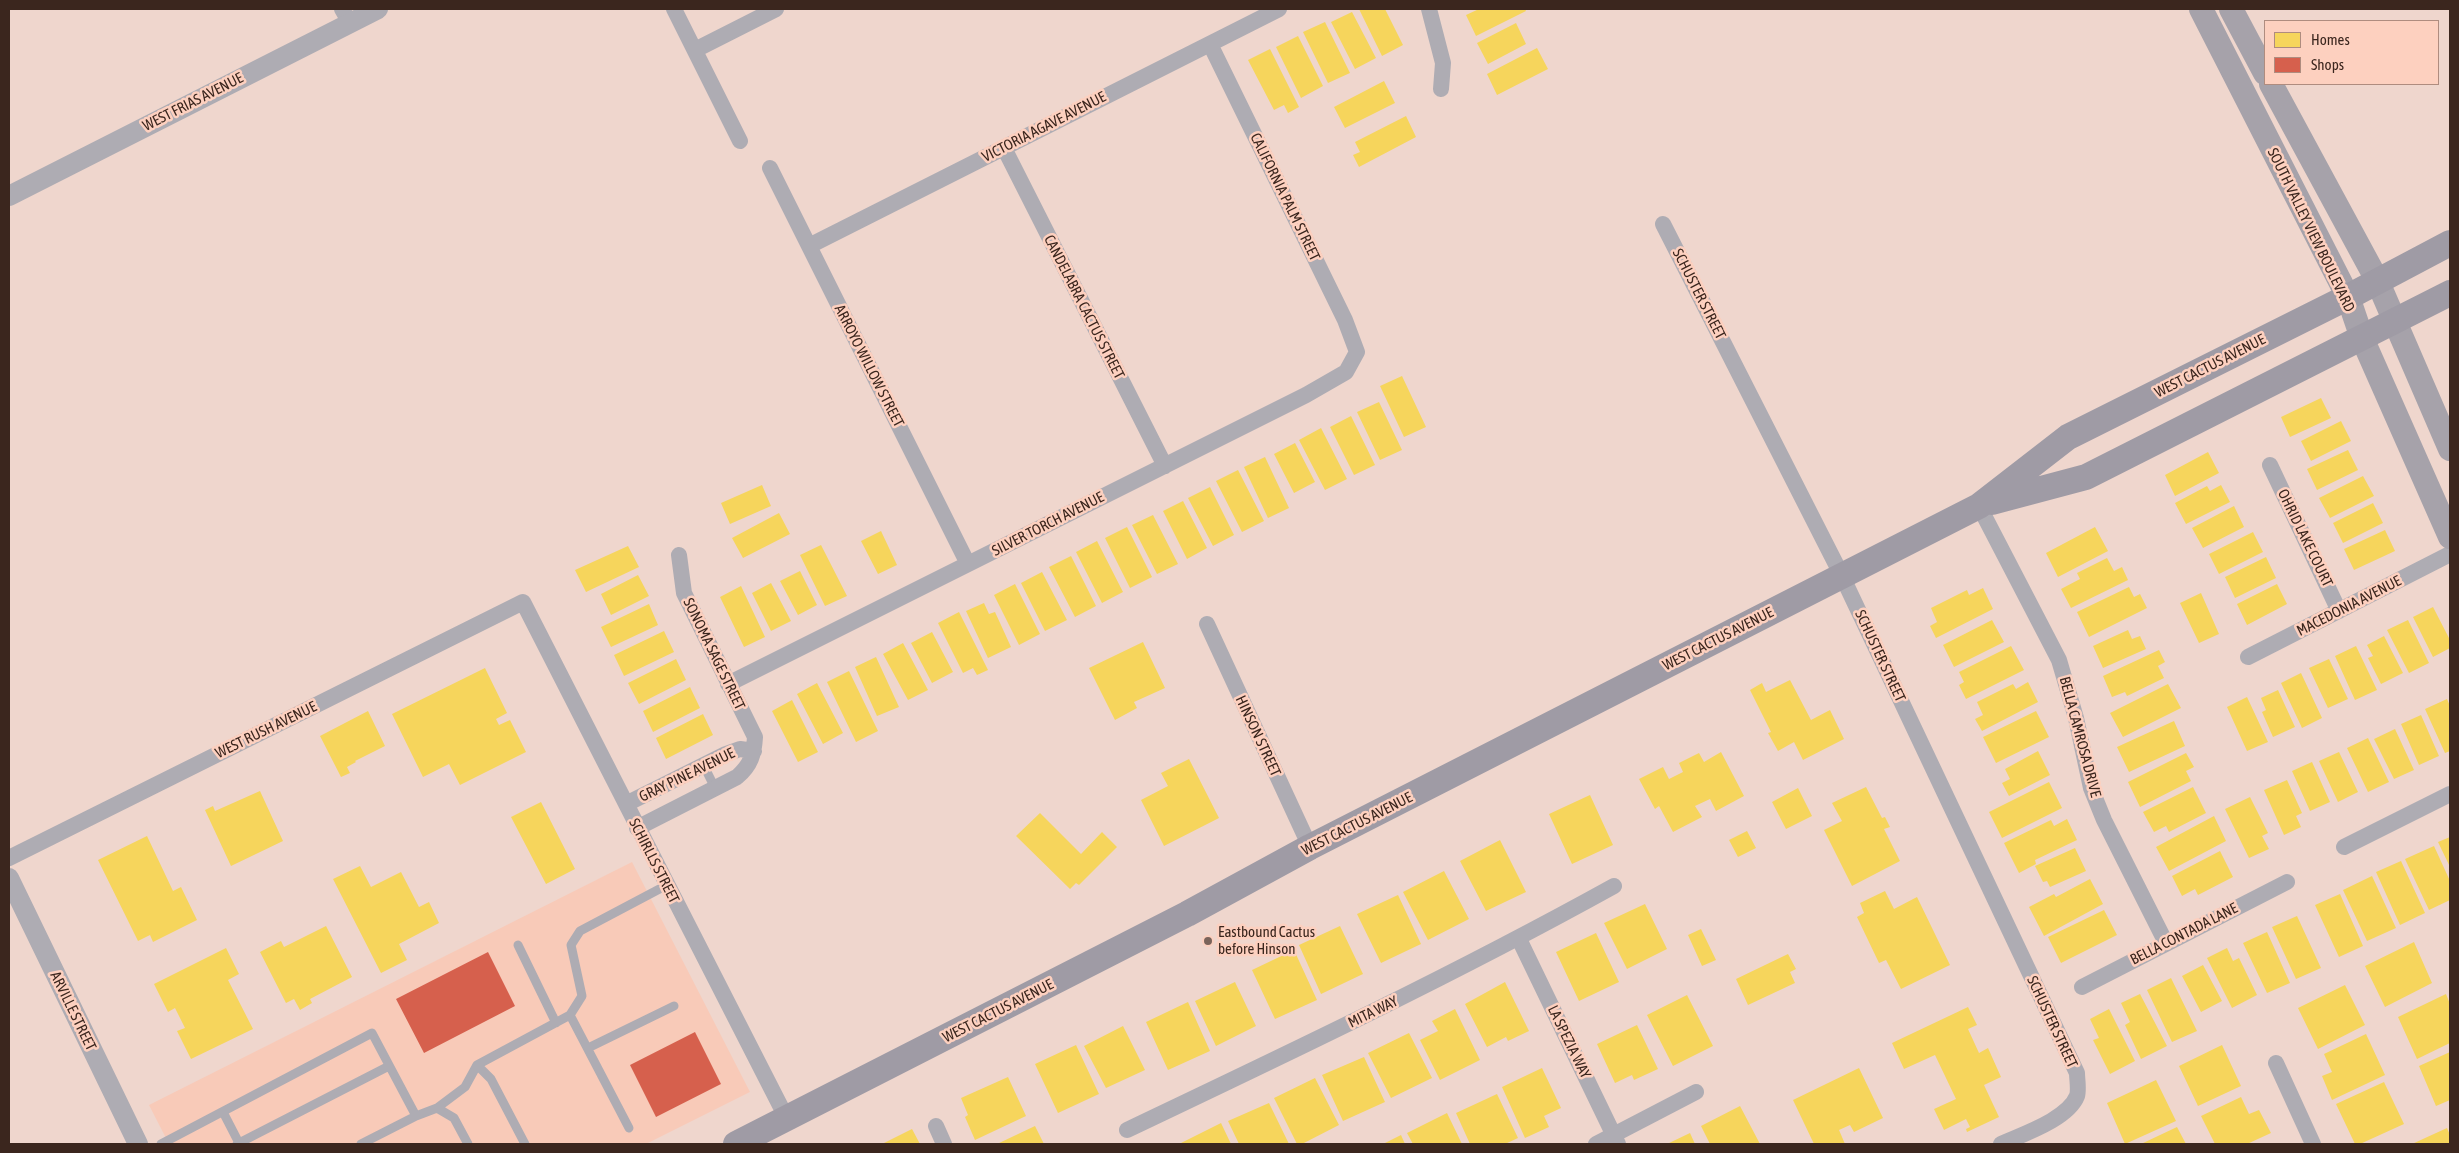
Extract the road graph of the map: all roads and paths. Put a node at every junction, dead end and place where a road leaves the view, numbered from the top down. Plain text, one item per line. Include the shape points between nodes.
1 (378, 9) edge
2 (674, 9) edge
3 (776, 9) edge
4 (1279, 9) edge
5 (1428, 9) edge
6 (2201, 9) edge
7 (2231, 9) edge
8 (346, 16) edge
9 (1210, 44) junction
10 (695, 50) junction
11 (2264, 71) edge
12 (2272, 85) edge
13 (1440, 89) dead end
14 (740, 141) dead end
15 (1004, 148) junction
16 (770, 168) dead end
17 (9, 196) edge
18 (1663, 224) dead end
19 (2450, 243) edge
20 (809, 246) junction
21 (2377, 280) junction
22 (2450, 293) edge
23 (2348, 297) junction
24 (2395, 322) junction
25 (2362, 338) junction
26 (1357, 352) joint
27 (2450, 449) edge
28 (2270, 465) dead end
29 (1165, 466) junction
30 (1979, 506) junction
31 (2450, 537) edge
32 (2450, 554) edge
33 (679, 555) dead end
34 (968, 564) junction
35 (1842, 576) junction
36 (523, 602) joint
37 (2339, 611) junction
38 (1207, 624) dead end
39 (2248, 657) dead end
40 (728, 684) junction
41 (754, 751) junction
42 (704, 766) junction
43 (715, 788) junction
44 (2450, 794) edge
45 (626, 804) junction
46 (637, 828) junction
47 (1310, 847) junction
48 (2344, 847) dead end
49 (9, 858) edge
50 (9, 878) edge
51 (2287, 882) dead end
52 (667, 885) junction
53 (1614, 886) dead end
54 (1519, 939) junction
55 (2166, 943) junction
56 (518, 945) dead end
57 (2082, 987) dead end
58 (674, 1006) dead end
59 (570, 1015) junction
60 (556, 1022) junction
61 (588, 1048) junction
62 (2276, 1064) dead end
63 (389, 1066) junction
64 (477, 1066) junction
65 (1696, 1092) dead end
66 (437, 1108) junction
67 (224, 1112) junction
68 (416, 1116) junction
69 (787, 1119) junction
70 (936, 1126) dead end
71 (629, 1128) dead end
72 (1127, 1130) dead end
73 (1616, 1140) edge
74 (138, 1144) edge
75 (161, 1144) edge
76 (238, 1144) edge
77 (361, 1144) edge
78 (468, 1144) edge
79 (525, 1144) edge
80 (736, 1144) edge
81 (944, 1144) edge
82 (1596, 1144) edge
83 (2001, 1144) edge
84 (2313, 1144) edge

1 - 8 street, WEST FRIAS AVENUE
2 - 10 street
3 - 10 street
4 - 9 street, VICTORIA AGAVE AVENUE
5 - 13 street via 1442,63
6 - 23 main road, SOUTH VALLEY VIEW BOULEVARD
7 - 11 main road
8 - 17 street, WEST FRIAS AVENUE
9 - 15 street, VICTORIA AGAVE AVENUE
9 - 26 street, CALIFORNIA PALM STREET via 1345,320
10 - 14 street
12 - 21 main road, SOUTH VALLEY VIEW BOULEVARD
15 - 20 street, VICTORIA AGAVE AVENUE
15 - 29 street, CANDELABRA CACTUS STREET
16 - 20 street, ARROYO WILLOW STREET
18 - 35 street, SCHUSTER STREET
19 - 21 main road, WEST CACTUS AVENUE
20 - 34 street, ARROYO WILLOW STREET
21 - 23 main road, WEST CACTUS AVENUE
21 - 24 main road, SOUTH VALLEY VIEW BOULEVARD
22 - 24 main road, WEST CACTUS AVENUE
23 - 25 main road, SOUTH VALLEY VIEW BOULEVARD
23 - 30 main road, WEST CACTUS AVENUE via 2068,437
24 - 25 main road, WEST CACTUS AVENUE
24 - 27 main road, SOUTH VALLEY VIEW BOULEVARD
25 - 30 main road, WEST CACTUS AVENUE via 2086,477
25 - 31 main road, SOUTH VALLEY VIEW BOULEVARD
26 - 29 street, SILVER TORCH AVENUE via 1346,372
28 - 37 street, OHRID LAKE COURT
29 - 34 street, SILVER TORCH AVENUE
30 - 35 main road, WEST CACTUS AVENUE
30 - 55 street, BELLA CAMROSA DRIVE via 2059,660 2071,696 2091,788
32 - 37 street, MACEDONIA AVENUE
33 - 40 street, SONOMA SAGE STREET via 684,593
34 - 40 street, SILVER TORCH AVENUE
35 - 47 main road, WEST CACTUS AVENUE
35 - 83 street, SCHUSTER STREET via 2076,1073 2077,1096 2067,1110
36 - 45 street, SCHIRLLS STREET
36 - 49 street, WEST RUSH AVENUE
37 - 39 street, MACEDONIA AVENUE
38 - 47 street, HINSON STREET
40 - 41 street, SONOMA SAGE STREET via 755,737
41 - 42 street, GRAY PINE AVENUE via 740,749
41 - 43 street, GRAY PINE AVENUE via 748,767 737,777
42 - 43 lane
42 - 45 street, GRAY PINE AVENUE
43 - 46 street, GRAY PINE AVENUE
44 - 48 street
45 - 46 street, SCHIRLLS STREET
46 - 52 street, SCHIRLLS STREET
47 - 69 main road, WEST CACTUS AVENUE via 1187,914
50 - 74 street, ARVILLE STREET
51 - 55 street, BELLA CONTADA LANE
52 - 59 lane via 580,931 571,946 582,996
52 - 69 street, SCHIRLLS STREET
53 - 54 street, MITA WAY
54 - 72 street, MITA WAY
54 - 73 street, LA SPEZIA WAY
55 - 57 street, BELLA CONTADA LANE
56 - 60 lane
58 - 61 lane
59 - 60 lane
59 - 61 lane
60 - 64 lane
61 - 71 lane
62 - 84 street
63 - 67 lane via 372,1033
63 - 68 lane
63 - 76 lane
64 - 66 lane via 464,1087
64 - 79 lane via 491,1079
65 - 73 street
66 - 68 lane
66 - 78 lane via 454,1118
67 - 75 lane
67 - 76 lane
68 - 77 lane
69 - 80 main road, WEST CACTUS AVENUE
70 - 81 street
73 - 82 street

